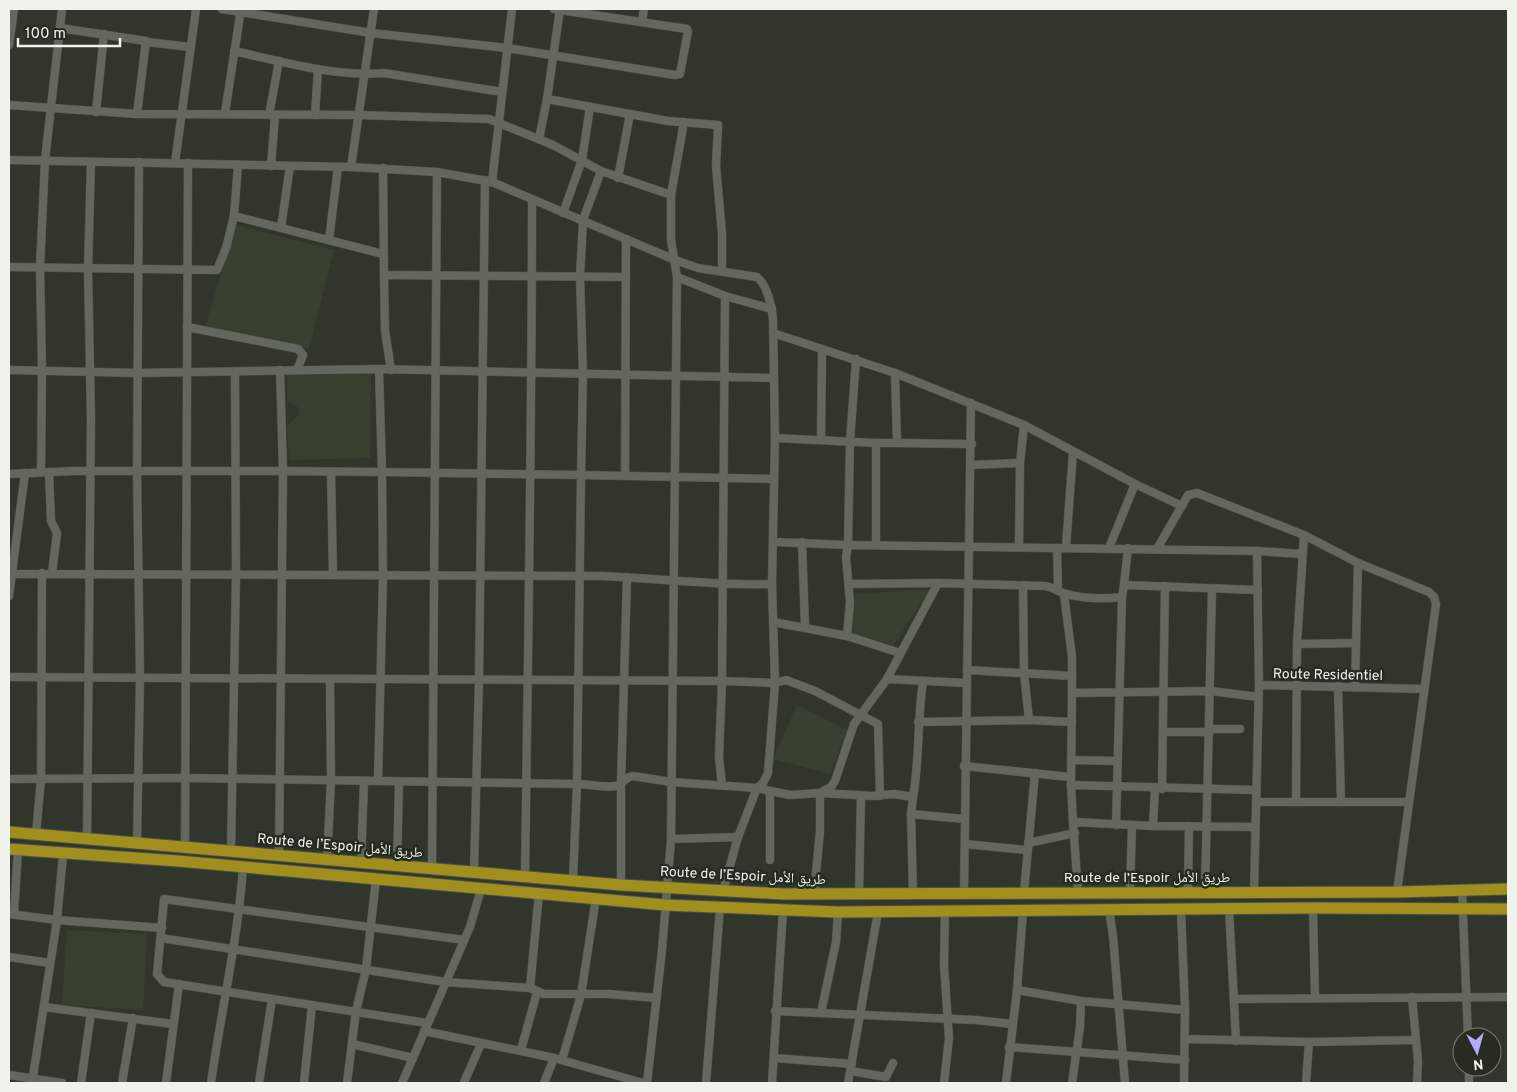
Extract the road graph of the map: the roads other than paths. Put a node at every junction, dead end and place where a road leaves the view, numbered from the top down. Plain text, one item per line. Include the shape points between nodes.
1 (14, 9) edge
2 (62, 9) edge
3 (196, 9) edge
4 (222, 9) edge
5 (374, 9) edge
6 (512, 9) edge
7 (558, 9) edge
8 (644, 9) edge
9 (241, 10) edge
10 (597, 12) edge
11 (642, 21) junction
12 (60, 28) junction
13 (371, 33) junction
14 (104, 34) junction
15 (147, 42) junction
16 (9, 46) edge
17 (190, 47) junction
18 (507, 48) junction
19 (234, 51) junction
20 (554, 55) junction
21 (279, 61) junction
22 (318, 69) junction
23 (365, 75) junction
24 (502, 92) junction
25 (547, 100) junction
26 (9, 105) edge
27 (590, 107) junction
28 (52, 109) junction
29 (96, 112) junction
30 (224, 113) junction
31 (137, 114) junction
32 (181, 114) junction
33 (630, 114) junction
34 (315, 115) junction
35 (359, 115) junction
36 (272, 116) junction
37 (684, 122) junction
38 (499, 123) junction
39 (539, 139) junction
40 (9, 160) edge
41 (45, 160) junction
42 (582, 160) junction
43 (91, 162) junction
44 (139, 162) junction
45 (175, 163) junction
46 (188, 163) junction
47 (238, 164) junction
48 (271, 166) junction
49 (290, 166) junction
50 (338, 167) junction
51 (351, 167) junction
52 (383, 168) junction
53 (601, 171) junction
54 (437, 172) junction
55 (618, 178) junction
56 (489, 181) junction
57 (671, 195) junction
58 (532, 200) junction
59 (563, 213) junction
60 (234, 216) junction
61 (583, 220) junction
62 (281, 228) junction
63 (626, 239) junction
64 (329, 240) junction
65 (384, 254) junction
66 (675, 260) junction
67 (9, 267) edge
68 (40, 268) junction
69 (88, 270) junction
70 (138, 270) junction
71 (187, 271) junction
72 (722, 271) junction
73 (437, 274) junction
74 (384, 275) junction
75 (485, 276) junction
76 (532, 276) junction
77 (580, 277) junction
78 (677, 277) junction
79 (626, 278) junction
80 (725, 296) junction
81 (772, 309) junction
82 (186, 327) junction
83 (773, 333) junction
84 (822, 350) junction
85 (856, 359) junction
86 (379, 369) junction
87 (9, 370) edge
88 (42, 370) junction
89 (280, 370) junction
90 (297, 370) junction
91 (391, 370) junction
92 (437, 371) junction
93 (91, 372) junction
94 (186, 372) junction
95 (235, 372) junction
96 (483, 372) junction
97 (138, 373) junction
98 (533, 373) junction
99 (583, 374) junction
100 (895, 374) junction
101 (627, 375) junction
102 (676, 376) junction
103 (724, 376) junction
104 (774, 378) junction
105 (971, 403) junction
106 (1024, 425) junction
107 (775, 438) junction
108 (821, 439) junction
109 (850, 441) junction
110 (876, 443) junction
111 (897, 444) junction
112 (972, 444) junction
113 (1073, 452) junction
114 (1020, 463) junction
115 (972, 464) junction
116 (137, 470) junction
117 (91, 471) junction
118 (283, 471) junction
119 (40, 472) junction
120 (49, 472) junction
121 (186, 472) junction
122 (236, 472) junction
123 (331, 472) junction
124 (382, 472) junction
125 (434, 472) junction
126 (25, 473) junction
127 (480, 473) junction
128 (530, 474) junction
129 (580, 475) junction
130 (10, 476) edge
131 (625, 476) junction
132 (675, 476) junction
133 (724, 478) junction
134 (774, 478) junction
135 (1135, 484) junction
136 (1182, 506) junction
137 (1304, 535) junction
138 (774, 542) junction
139 (802, 542) junction
140 (848, 545) junction
141 (876, 545) junction
142 (970, 546) junction
143 (1019, 546) junction
144 (1062, 548) junction
145 (1109, 548) junction
146 (1128, 548) junction
147 (1157, 549) junction
148 (1257, 551) junction
149 (1302, 554) junction
150 (1358, 563) junction
151 (42, 573) junction
152 (52, 573) junction
153 (91, 573) junction
154 (11, 574) edge
155 (139, 574) junction
156 (186, 574) junction
157 (236, 574) junction
158 (284, 574) junction
159 (332, 574) junction
160 (382, 575) junction
161 (527, 575) junction
162 (578, 576) junction
163 (435, 577) junction
164 (480, 577) junction
165 (626, 577) junction
166 (674, 579) junction
167 (970, 582) junction
168 (722, 583) junction
169 (938, 583) junction
170 (772, 584) junction
171 (849, 584) junction
172 (1023, 585) junction
173 (1124, 585) junction
174 (1165, 586) junction
175 (1212, 589) junction
176 (1258, 590) junction
177 (1061, 591) junction
178 (9, 596) edge
179 (1122, 597) junction
180 (773, 622) junction
181 (805, 627) junction
182 (847, 636) junction
183 (1355, 643) junction
184 (1297, 644) junction
185 (900, 654) junction
186 (967, 670) junction
187 (1024, 673) junction
188 (1072, 676) junction
189 (9, 677) edge
190 (41, 677) junction
191 (88, 677) junction
192 (140, 678) junction
193 (186, 678) junction
194 (479, 678) junction
195 (234, 679) junction
196 (330, 679) junction
197 (378, 679) junction
198 (433, 679) junction
199 (887, 679) junction
200 (281, 680) junction
201 (528, 680) junction
202 (578, 681) junction
203 (624, 681) junction
204 (671, 681) junction
205 (722, 681) junction
206 (923, 682) junction
207 (775, 683) junction
208 (967, 683) junction
209 (1259, 686) junction
210 (1297, 686) junction
211 (1338, 686) junction
212 (1355, 687) junction
213 (1423, 689) junction
214 (1211, 691) junction
215 (1072, 693) junction
216 (1118, 693) junction
217 (1165, 693) junction
218 (1258, 697) junction
219 (860, 714) junction
220 (1029, 720) junction
221 (918, 722) junction
222 (966, 722) junction
223 (1072, 722) junction
224 (1240, 729) dead end
225 (1210, 731) junction
226 (1164, 732) junction
227 (1071, 760) junction
228 (1116, 761) junction
229 (964, 766) junction
230 (1035, 773) junction
231 (89, 777) junction
232 (41, 778) junction
233 (138, 778) junction
234 (185, 778) junction
235 (9, 779) edge
236 (232, 780) junction
237 (280, 780) junction
238 (330, 781) junction
239 (364, 781) junction
240 (378, 781) junction
241 (432, 781) junction
242 (1071, 781) junction
243 (399, 782) junction
244 (477, 782) junction
245 (672, 782) junction
246 (526, 784) junction
247 (577, 784) junction
248 (621, 784) junction
249 (722, 785) junction
250 (1116, 787) junction
251 (757, 788) junction
252 (1159, 789) junction
253 (1209, 790) junction
254 (1256, 790) junction
255 (770, 792) junction
256 (820, 793) junction
257 (861, 796) junction
258 (880, 796) junction
259 (913, 797) junction
260 (1256, 802) junction
261 (1296, 802) junction
262 (1340, 802) junction
263 (1408, 802) junction
264 (911, 814) junction
265 (964, 819) junction
266 (1073, 822) junction
267 (1116, 825) junction
268 (1132, 825) junction
269 (1153, 826) junction
270 (1189, 826) junction
271 (1208, 826) junction
272 (1255, 827) junction
273 (9, 832) edge
274 (36, 834) junction
275 (1075, 834) junction
276 (738, 838) junction
277 (671, 839) junction
278 (87, 840) junction
279 (136, 843) junction
280 (964, 844) junction
281 (185, 846) junction
282 (1027, 846) junction
283 (13, 849) edge
284 (231, 850) junction
285 (63, 854) junction
286 (279, 856) junction
287 (327, 860) junction
288 (770, 860) dead end
289 (361, 863) junction
290 (397, 866) junction
291 (243, 867) junction
292 (432, 868) junction
293 (474, 872) junction
294 (524, 877) junction
295 (376, 879) junction
296 (573, 880) junction
297 (621, 885) junction
298 (666, 886) junction
299 (481, 889) junction
300 (1462, 889) junction
301 (1508, 889) edge
302 (723, 892) junction
303 (1024, 892) junction
304 (1078, 892) junction
305 (1130, 892) junction
306 (1188, 892) junction
307 (1206, 892) junction
308 (1397, 892) junction
309 (539, 893) junction
310 (1254, 893) junction
311 (814, 894) junction
312 (859, 894) junction
313 (964, 894) junction
314 (913, 895) junction
315 (596, 898) junction
316 (665, 905) junction
317 (240, 907) junction
318 (720, 908) junction
319 (1229, 908) junction
320 (1313, 908) junction
321 (1109, 909) junction
322 (1508, 909) edge
323 (782, 910) junction
324 (945, 910) junction
325 (1022, 910) junction
326 (1181, 910) junction
327 (1464, 910) junction
328 (838, 912) junction
329 (878, 912) junction
330 (11, 914) edge
331 (57, 920) junction
332 (370, 927) junction
333 (162, 928) junction
334 (161, 938) junction
335 (464, 940) junction
336 (234, 948) junction
337 (9, 957) edge
338 (50, 963) junction
339 (366, 969) junction
340 (445, 982) junction
341 (179, 984) junction
342 (530, 988) junction
343 (1017, 990) junction
344 (224, 991) junction
345 (537, 992) junction
346 (582, 995) junction
347 (1467, 996) junction
348 (1412, 997) junction
349 (1508, 997) edge
350 (657, 998) junction
351 (1315, 998) junction
352 (272, 999) junction
353 (1234, 999) junction
354 (1081, 1002) junction
355 (312, 1005) junction
356 (1117, 1005) junction
357 (44, 1007) junction
358 (775, 1010) junction
359 (1185, 1010) junction
360 (356, 1011) junction
361 (91, 1013) junction
362 (821, 1013) junction
363 (860, 1015) junction
364 (133, 1018) junction
365 (948, 1019) junction
366 (427, 1023) junction
367 (173, 1024) junction
368 (1012, 1024) junction
369 (1468, 1027) edge
370 (424, 1031) junction
371 (1185, 1039) junction
372 (1415, 1040) junction
373 (1236, 1041) junction
374 (1309, 1042) junction
375 (352, 1044) junction
376 (481, 1044) junction
377 (1009, 1047) junction
378 (521, 1050) junction
379 (1076, 1053) junction
380 (1122, 1056) junction
381 (413, 1058) junction
382 (774, 1058) junction
383 (558, 1059) junction
384 (1185, 1060) junction
385 (892, 1063) dead end
386 (851, 1067) junction
387 (9, 1075) edge
388 (32, 1081) edge
389 (464, 1082) dead end
390 (62, 1083) edge
391 (81, 1083) edge
392 (122, 1083) edge
393 (166, 1083) edge
394 (211, 1083) edge
395 (259, 1083) edge
396 (304, 1083) edge
397 (349, 1083) edge
398 (402, 1083) edge
399 (544, 1083) edge
400 (645, 1083) edge
401 (706, 1083) edge
402 (772, 1083) edge
403 (848, 1083) edge
404 (944, 1083) edge
405 (1006, 1083) edge
406 (1072, 1083) edge
407 (1125, 1083) edge
408 (1184, 1083) edge
409 (1306, 1083) edge
410 (1417, 1083) edge

1 - 16 street
2 - 12 street
3 - 17 street
4 - 9 street
5 - 13 street
6 - 18 street
7 - 10 street
7 - 20 street
8 - 11 street
9 - 13 street
9 - 19 street
10 - 11 street
11 - 20 street via 687,29 680,74
12 - 14 street
12 - 28 street
13 - 18 street
13 - 23 street
14 - 15 street
14 - 29 street
15 - 17 street
15 - 31 street
17 - 32 street
18 - 20 street
18 - 24 street
19 - 21 street
19 - 30 street
20 - 25 street
21 - 22 street
21 - 36 street
22 - 23 street
22 - 34 street
23 - 24 street via 384,73
23 - 35 street
24 - 38 street
25 - 27 street
25 - 39 street
26 - 28 street
27 - 33 street
27 - 42 street
28 - 29 street
28 - 41 street
29 - 31 street
30 - 32 street
30 - 36 street
31 - 32 street
32 - 45 street
33 - 37 street
33 - 55 street
34 - 35 street
34 - 36 street
35 - 38 street via 489,119
35 - 51 street
36 - 48 street
37 - 57 street
37 - 72 street via 716,124 719,127 716,166
38 - 39 street
38 - 56 street
39 - 42 street
40 - 41 street
41 - 43 street
41 - 68 street
42 - 53 street
42 - 59 street
43 - 44 street
43 - 69 street
44 - 45 street
44 - 70 street
45 - 46 street
46 - 47 street
46 - 71 street
47 - 48 street
47 - 60 street
48 - 49 street
49 - 50 street
49 - 62 street
50 - 51 street
50 - 64 street
51 - 52 street
52 - 54 street
52 - 65 street
53 - 55 street
53 - 61 street
54 - 56 street
54 - 73 street
55 - 57 street
56 - 58 street
56 - 75 street
57 - 66 street via 670,225
58 - 59 street
58 - 76 street
59 - 61 street
60 - 62 street
60 - 71 street via 217,270
61 - 63 street
61 - 77 street
62 - 64 street
63 - 66 street
63 - 79 street
64 - 65 street
65 - 74 street
66 - 72 street via 698,268
66 - 78 street
67 - 68 street
68 - 69 street
68 - 88 street
69 - 70 street
69 - 93 street
70 - 71 street
70 - 97 street
71 - 82 street
72 - 81 street via 761,280
73 - 74 street
73 - 75 street
73 - 92 street
74 - 91 street via 384,331
75 - 76 street
75 - 96 street
76 - 77 street
76 - 98 street
77 - 79 street
77 - 99 street
78 - 80 street
78 - 102 street
79 - 101 street
80 - 81 street
80 - 103 street
81 - 83 street
82 - 90 street via 298,349 303,355
82 - 94 street
83 - 84 street
83 - 104 street
84 - 85 street
84 - 108 street
85 - 100 street
85 - 109 street
86 - 90 street
86 - 91 street
86 - 124 street
87 - 88 street
88 - 93 street
88 - 119 street
89 - 90 street
89 - 95 street
89 - 118 street
91 - 92 street
92 - 96 street
92 - 125 street
93 - 97 street
93 - 117 street
94 - 95 street
94 - 97 street
94 - 121 street
95 - 122 street
96 - 98 street
96 - 127 street
97 - 116 street
98 - 99 street
98 - 128 street
99 - 101 street
99 - 129 street
100 - 105 street
100 - 111 street
101 - 102 street
101 - 131 street
102 - 103 street
102 - 132 street
103 - 104 street
103 - 133 street
104 - 107 street
105 - 106 street
105 - 112 street
106 - 113 street
106 - 114 street
107 - 108 street
107 - 134 street
108 - 109 street
109 - 110 street
109 - 140 street
110 - 111 street
110 - 141 street
111 - 112 street
112 - 115 street
113 - 135 street
113 - 144 street
114 - 115 street
114 - 143 street
115 - 142 street
116 - 117 street
116 - 121 street
116 - 155 street
117 - 120 street
117 - 153 street
118 - 122 street
118 - 123 street
118 - 158 street
119 - 120 street
119 - 126 street
120 - 152 street via 51,521 57,533
121 - 122 street
121 - 156 street
122 - 157 street
123 - 124 street
123 - 159 street
124 - 125 street
124 - 160 street
125 - 127 street
125 - 163 street
126 - 130 street
126 - 154 street
127 - 128 street
127 - 164 street
128 - 129 street
128 - 161 street
129 - 131 street
129 - 162 street
131 - 132 street
132 - 133 street
132 - 166 street
133 - 134 street
133 - 168 street
134 - 138 street
135 - 136 street
135 - 145 street
136 - 137 street via 1188,496 1197,493
136 - 147 street
137 - 149 street
137 - 150 street
138 - 139 street
138 - 170 street
139 - 140 street
139 - 181 street
140 - 141 street
140 - 171 street
141 - 142 street
142 - 143 street
142 - 167 street
143 - 144 street
144 - 145 street
144 - 177 street
145 - 146 street
146 - 147 street
146 - 173 street
147 - 148 street
148 - 149 street
148 - 176 street
149 - 184 street
150 - 183 street
150 - 213 street via 1429,592 1434,597 1436,604
151 - 152 street
151 - 154 street
151 - 190 street
152 - 153 street
153 - 155 street
153 - 191 street
154 - 178 street
155 - 156 street
155 - 192 street
156 - 157 street
156 - 193 street
157 - 158 street
157 - 195 street
158 - 159 street
158 - 200 street
159 - 160 street
160 - 163 street
160 - 197 street
161 - 162 street
161 - 164 street
161 - 201 street
162 - 165 street
162 - 202 street
163 - 164 street
163 - 198 street
164 - 194 street
165 - 166 street
165 - 203 street
166 - 168 street
166 - 204 street
167 - 169 street
167 - 172 street
167 - 186 street
168 - 170 street
168 - 205 street
169 - 171 street
169 - 185 street
170 - 180 street
171 - 182 street
172 - 177 street
172 - 187 street
173 - 174 street
173 - 179 street
174 - 175 street
174 - 217 street
175 - 176 street
175 - 214 street
176 - 209 street
177 - 179 street via 1098,598
177 - 188 street
179 - 216 street
180 - 181 street
180 - 207 street
181 - 182 street
182 - 185 street
183 - 184 street
183 - 212 street
184 - 210 street
185 - 199 street
186 - 187 street
186 - 208 street
187 - 188 street
187 - 220 street
188 - 215 street
189 - 190 street
190 - 191 street
190 - 232 street
191 - 192 street
191 - 231 street
192 - 193 street
192 - 233 street
193 - 195 street
193 - 234 street
194 - 198 street
194 - 201 street
194 - 244 street
195 - 200 street
195 - 236 street
196 - 197 street
196 - 200 street
196 - 238 street
197 - 198 street
197 - 240 street
198 - 241 street
199 - 206 street
199 - 219 street
200 - 237 street
201 - 202 street
201 - 246 street
202 - 203 street
202 - 247 street
203 - 204 street
203 - 248 street
204 - 205 street
204 - 245 street
205 - 207 street
205 - 249 street
206 - 208 street
206 - 221 street
207 - 219 street via 793,682
207 - 251 street via 768,773
208 - 222 street
209 - 210 street, Route Residentiel
209 - 218 street, Route Residentiel
210 - 211 street, Route Residentiel
210 - 261 street
211 - 212 street, Route Residentiel
211 - 262 street
212 - 213 street, Route Residentiel
213 - 263 street
214 - 217 street
214 - 218 street
214 - 225 street
215 - 216 street
215 - 223 street
216 - 217 street
216 - 228 street
217 - 226 street
218 - 254 street, Route Residentiel
219 - 256 street via 835,781
219 - 258 street via 875,721 879,728
220 - 222 street
220 - 223 street
221 - 222 street
221 - 259 street via 917,777
222 - 229 street
223 - 227 street
224 - 225 street
225 - 226 street
225 - 253 street
226 - 252 street
227 - 228 street
227 - 242 street
228 - 250 street
229 - 230 street
229 - 265 street
230 - 242 street
230 - 282 street
231 - 232 street
231 - 233 street
231 - 278 street
232 - 235 street
232 - 274 street
233 - 234 street
233 - 279 street
234 - 236 street
234 - 281 street
236 - 237 street
236 - 284 street
237 - 238 street
237 - 286 street
238 - 239 street
238 - 287 street
239 - 240 street
239 - 289 street
240 - 243 street
241 - 243 street
241 - 244 street
241 - 292 street
242 - 250 street
242 - 266 street
243 - 290 street
244 - 246 street
244 - 293 street
245 - 248 street via 633,776
245 - 249 street
245 - 277 street
246 - 247 street
246 - 294 street
247 - 248 street
247 - 296 street
248 - 297 street
249 - 251 street
250 - 252 street
250 - 267 street
251 - 255 street
251 - 276 street
252 - 253 street
252 - 269 street
253 - 254 street
253 - 271 street
254 - 260 street, Route Residentiel
255 - 256 street via 801,796
255 - 288 street
256 - 257 street
256 - 311 street
257 - 258 street
257 - 312 street
258 - 259 street
259 - 264 street
260 - 261 street
260 - 272 street, Route Residentiel
261 - 262 street
262 - 263 street
263 - 308 street
264 - 265 street
264 - 314 street
265 - 280 street
266 - 267 street
266 - 275 street
267 - 268 street
268 - 269 street
268 - 305 street
269 - 270 street
270 - 271 street
270 - 306 street
271 - 272 street
271 - 307 street
272 - 310 street, Route Residentiel
273 - 274 highway, Route de l’Espoir طريق الأمل
274 - 278 highway, Route de l’Espoir طريق الأمل
275 - 282 street
275 - 304 street
276 - 277 street
276 - 302 street
277 - 298 street
278 - 279 highway, Route de l’Espoir طريق الأمل
279 - 281 highway, Route de l’Espoir طريق الأمل
280 - 282 street
280 - 313 street
281 - 284 highway, Route de l’Espoir طريق الأمل
282 - 303 street
283 - 285 highway
283 - 330 street
284 - 286 highway, Route de l’Espoir طريق الأمل
285 - 291 highway
285 - 331 street
286 - 287 highway, Route de l’Espoir طريق الأمل
287 - 289 highway, Route de l’Espoir طريق الأمل
289 - 290 highway, Route de l’Espoir طريق الأمل
290 - 292 highway, Route de l’Espoir طريق الأمل
291 - 295 highway
291 - 317 street
292 - 293 highway, Route de l’Espoir طريق الأمل
293 - 294 highway, Route de l’Espoir طريق الأمل
294 - 296 highway, Route de l’Espoir طريق الأمل
295 - 299 highway
295 - 332 street
296 - 297 highway, Route de l’Espoir طريق الأمل
297 - 298 highway, Route de l’Espoir طريق الأمل
298 - 302 highway, Route de l’Espoir طريق الأمل
298 - 316 street
299 - 309 highway
299 - 335 street
300 - 301 highway, Route de l’Espoir طريق الأمل
300 - 308 highway, Route de l’Espoir طريق الأمل
300 - 327 street
302 - 311 highway, Route de l’Espoir طريق الأمل
303 - 304 highway, Route de l’Espoir طريق الأمل
303 - 313 highway, Route de l’Espoir طريق الأمل
304 - 305 highway, Route de l’Espoir طريق الأمل
305 - 306 highway, Route de l’Espoir طريق الأمل
306 - 307 highway, Route de l’Espoir طريق الأمل
307 - 310 highway, Route de l’Espoir طريق الأمل
308 - 310 highway, Route de l’Espoir طريق الأمل
309 - 315 highway
309 - 342 street
311 - 312 highway, Route de l’Espoir طريق الأمل
312 - 314 highway, Route de l’Espoir طريق الأمل
313 - 314 highway, Route de l’Espoir طريق الأمل
315 - 316 highway
315 - 346 street
316 - 318 highway
316 - 350 street
317 - 332 street
317 - 333 street via 164,899
317 - 336 street
318 - 323 highway
318 - 401 street
319 - 320 highway
319 - 326 highway
319 - 353 street
320 - 327 highway
320 - 351 street
321 - 325 highway
321 - 326 highway
321 - 356 street
322 - 327 highway
323 - 328 highway
323 - 358 street
324 - 325 highway
324 - 329 highway
324 - 365 street via 944,965
325 - 343 street
326 - 359 street
327 - 347 street
328 - 329 highway
328 - 362 street via 836,942
329 - 363 street
330 - 331 street
331 - 333 street
331 - 338 street
332 - 335 street
332 - 339 street
333 - 334 street
334 - 336 street
334 - 341 street via 156,974 164,982
335 - 340 street
336 - 339 street
336 - 344 street
337 - 338 street
338 - 357 street
339 - 340 street
339 - 360 street
340 - 342 street
340 - 366 street
341 - 344 street
341 - 367 street
342 - 345 street
343 - 354 street
343 - 368 street
344 - 352 street
344 - 394 street
345 - 346 street
345 - 378 street
346 - 350 street
346 - 383 street
347 - 348 street
347 - 349 street
347 - 369 street
348 - 351 street
348 - 372 street
350 - 400 street
351 - 353 street
352 - 355 street
352 - 395 street
353 - 373 street
354 - 356 street
354 - 379 street
355 - 360 street
355 - 396 street
356 - 359 street
356 - 380 street
357 - 361 street
357 - 388 street
358 - 362 street
358 - 382 street
359 - 371 street
360 - 366 street
360 - 375 street
361 - 364 street
361 - 391 street
362 - 363 street
363 - 365 street
363 - 386 street
364 - 367 street
364 - 392 street
365 - 368 street
365 - 404 street
366 - 370 street
367 - 393 street
368 - 377 street
370 - 376 street
370 - 381 street
371 - 373 street
371 - 384 street
372 - 374 street
372 - 410 street
373 - 374 street
374 - 409 street
375 - 381 street
375 - 397 street
376 - 378 street
376 - 389 street
377 - 379 street
377 - 405 street
378 - 383 street
379 - 380 street
379 - 406 street
380 - 384 street
380 - 407 street
381 - 398 street
382 - 386 street
382 - 402 street
383 - 399 street
383 - 400 street
384 - 408 street
385 - 386 street via 886,1077
386 - 403 street
387 - 388 street
388 - 390 street

